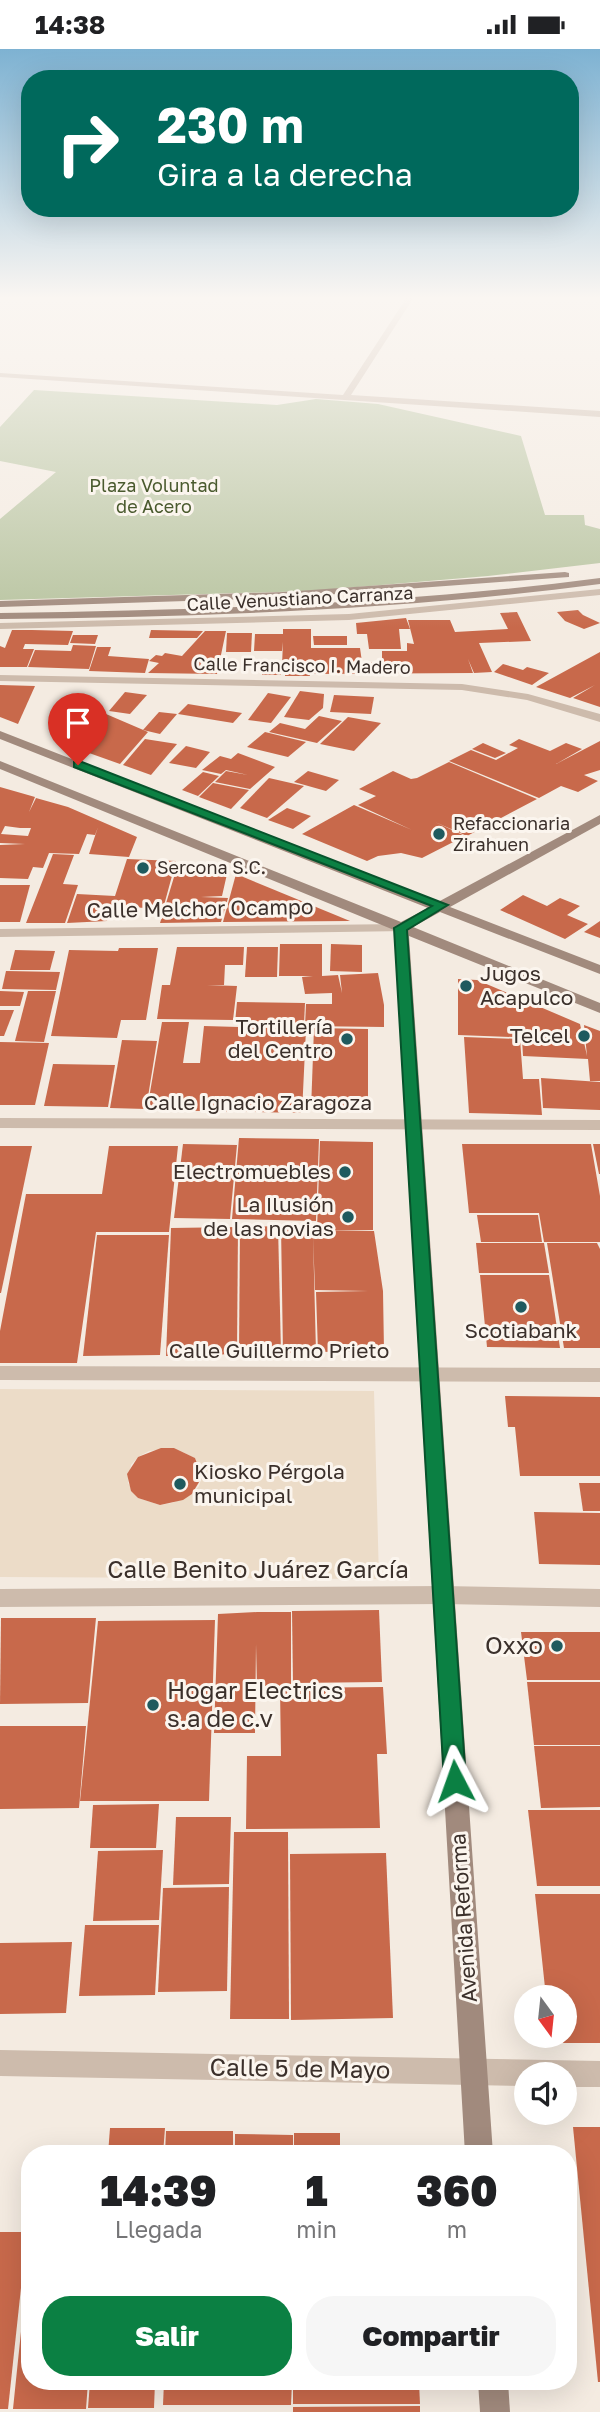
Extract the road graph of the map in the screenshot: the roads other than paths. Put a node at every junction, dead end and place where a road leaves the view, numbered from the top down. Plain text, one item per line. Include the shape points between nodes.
1 (499, 407) edge
2 (600, 414) edge
3 (600, 571) edge
4 (600, 581) edge
5 (600, 592) edge
6 (0, 604) edge
7 (0, 616) edge
8 (0, 627) edge
9 (0, 678) edge
10 (600, 718) edge
11 (0, 734) edge
12 (0, 765) edge
13 (600, 819) edge
14 (442, 905) junction
15 (401, 928) junction
16 (0, 933) edge
17 (600, 969) edge
18 (600, 1008) edge
19 (0, 1123) edge
20 (413, 1125) junction
21 (600, 1125) edge
22 (0, 1373) edge
23 (429, 1374) junction
24 (600, 1375) edge
25 (443, 1595) junction
26 (0, 1598) edge
27 (600, 1598) edge
28 (0, 2063) edge
29 (473, 2072) junction
30 (600, 2074) edge
31 (478, 2145) edge
32 (494, 2390) edge
33 (495, 2412) edge

1 - 2 street
3 - 6 main road via 419,589
4 - 7 main road via 379,606
5 - 8 street, Calle Venustiano Carranza via 349,617
9 - 10 street, Calle Francisco I. Madero via 462,687 528,697
11 - 14 main road
12 - 15 main road
13 - 14 main road
14 - 15 main road
14 - 17 main road
15 - 16 street, Calle Melchor Ocampo
15 - 18 main road
15 - 20 main road, Avenida Reforma
19 - 20 street, Calle Ignacio Zaragoza
20 - 21 street, Calle Ignacio Zaragoza
20 - 23 main road, Avenida Reforma
22 - 23 street, Calle Guillermo Prieto
23 - 24 street, Calle Guillermo Prieto
23 - 25 main road, Avenida Reforma
25 - 26 street, Calle Benito Juárez García
25 - 27 street, Calle Benito Juárez García
25 - 29 main road, Avenida Reforma
28 - 29 street, Calle 5 de Mayo
29 - 30 street, Calle 5 de Mayo
29 - 31 main road, Avenida Reforma
32 - 33 main road

